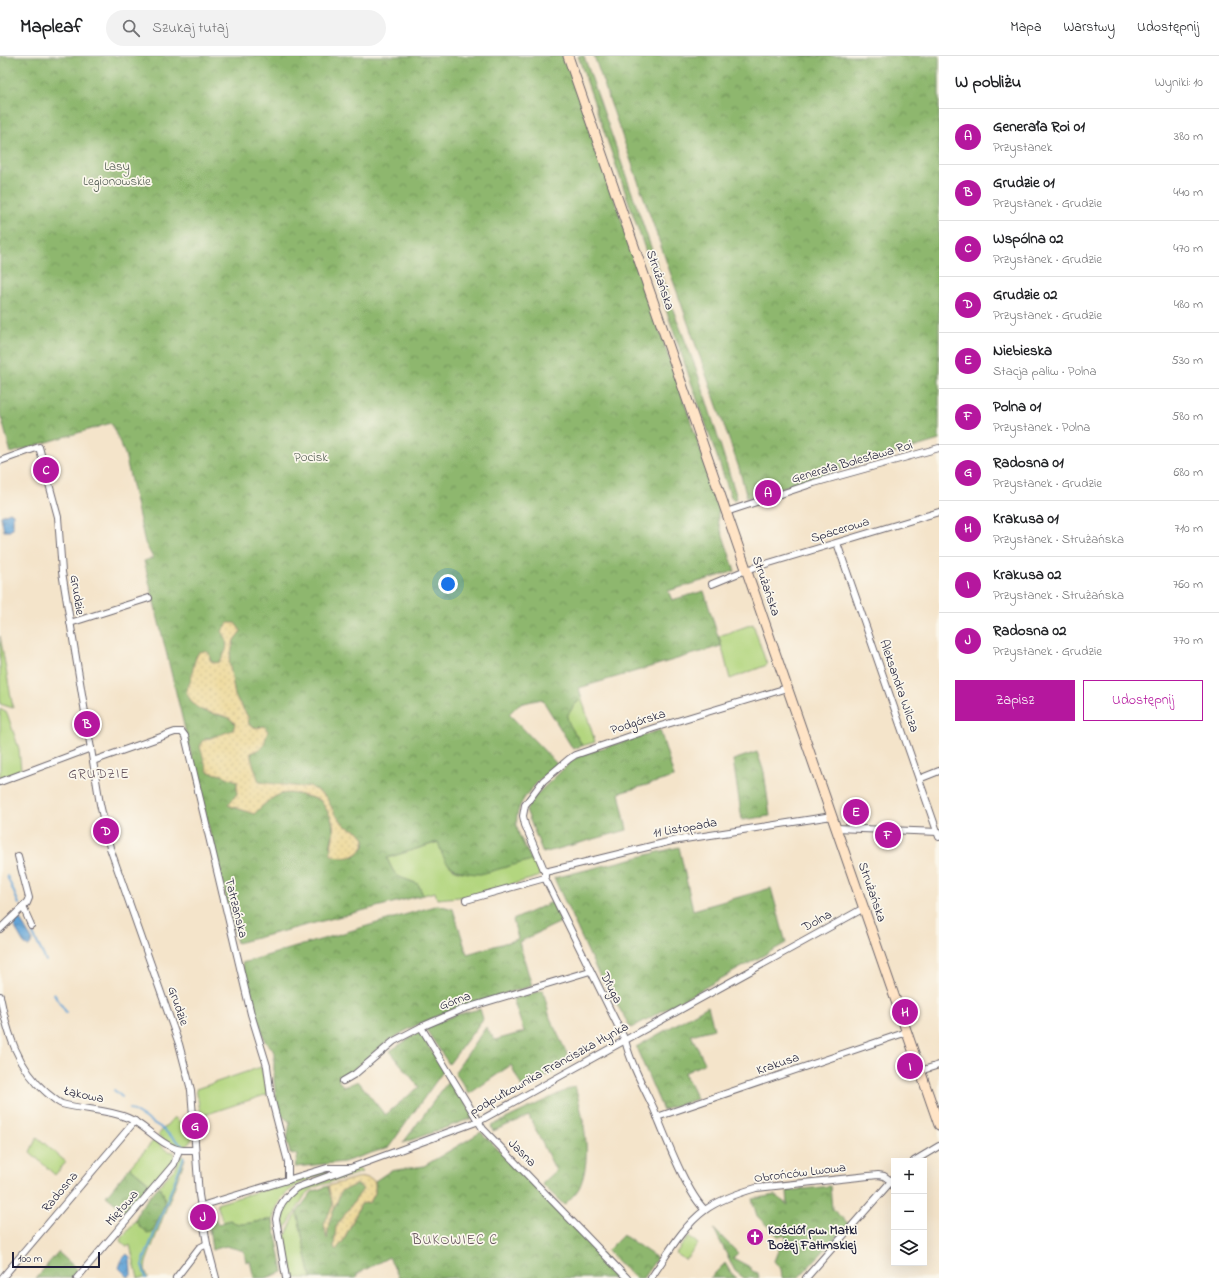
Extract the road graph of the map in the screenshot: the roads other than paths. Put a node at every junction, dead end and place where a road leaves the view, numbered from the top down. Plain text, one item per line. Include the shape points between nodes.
1 (568, 56) edge
2 (939, 448) edge
3 (0, 461) edge
4 (726, 512) junction
5 (939, 512) edge
6 (837, 542) junction
7 (746, 570) junction
8 (712, 584) dead end
9 (149, 598) dead end
10 (70, 623) junction
11 (787, 688) junction
12 (91, 748) junction
13 (93, 761) junction
14 (939, 771) edge
15 (919, 779) junction
16 (0, 782) edge
17 (524, 816) joint
18 (832, 816) junction
19 (836, 828) junction
20 (938, 834) edge
21 (18, 856) dead end
22 (545, 875) junction
23 (466, 900) dead end
24 (23, 907) junction
25 (864, 908) junction
26 (31, 925) dead end
27 (0, 929) edge
28 (782, 953) joint
29 (590, 971) junction
30 (0, 996) edge
31 (421, 1027) junction
32 (907, 1032) junction
33 (625, 1040) junction
34 (939, 1065) edge
35 (920, 1071) junction
36 (343, 1082) dead end
37 (657, 1117) junction
38 (135, 1121) junction
39 (479, 1121) junction
40 (939, 1125) edge
41 (939, 1146) edge
42 (179, 1150) junction
43 (195, 1150) junction
44 (919, 1158) edge
45 (349, 1168) junction
46 (288, 1180) junction
47 (891, 1180) edge
48 (891, 1181) edge
49 (201, 1206) junction
50 (705, 1210) junction
51 (207, 1244) junction
52 (2, 1278) edge
53 (77, 1278) edge
54 (176, 1278) edge
55 (216, 1278) edge
56 (286, 1278) edge
57 (627, 1278) edge
58 (651, 1278) edge
59 (806, 1278) edge

1 - 4 main road, Strużańska
2 - 4 street, Generała Bolesława Roi via 814,483
3 - 10 street, Grudzie via 39,447 58,518 62,572
4 - 7 main road, Strużańska
5 - 6 street, Spacerowa
6 - 7 street, Spacerowa
6 - 15 street, Aleksandra Wilcza
7 - 8 street, Spacerowa
7 - 11 main road, Strużańska
9 - 10 street
10 - 12 street, Grudzie
11 - 17 street, Podgórska via 575,755 533,792 525,805
11 - 18 main road, Strużańska
12 - 13 street, Grudzie
12 - 16 street
13 - 43 street, Grudzie via 110,848 178,1042 191,1090
13 - 46 street, Tatrzańska via 175,732 182,732 185,736 251,1014 267,1066 271,1097 288,1162
14 - 15 street
15 - 20 street, Aleksandra Wilcza
17 - 22 street, Długa via 525,826
18 - 19 main road, Strużańska
18 - 22 street, 11 Listopada via 672,841
19 - 20 street
19 - 25 main road, Strużańska
21 - 24 street via 29,893
22 - 23 street, 11 Listopada
22 - 29 street, Długa
24 - 26 street
24 - 27 street
25 - 28 street, Dolna
25 - 32 main road, Strużańska
28 - 33 street, podpułkownika Franciszka Hynka
29 - 31 street, Górna via 463,1009
29 - 33 street, Długa
30 - 38 street, Łąkowa via 11,1039 29,1074 41,1087 61,1103 114,1113
31 - 36 street, Górna via 394,1041
31 - 39 street, Jasna
32 - 35 main road, Strużańska
32 - 37 street, Krakusa
33 - 37 street, Długa
33 - 39 street, podpułkownika Franciszka Hynka
34 - 35 street
35 - 40 main road, Strużańska
37 - 50 street, Długa via 693,1195
38 - 42 street, Łąkowa
38 - 52 street, Radosna
39 - 45 street, podpułkownika Franciszka Hynka
39 - 57 street, Jasna via 483,1129
41 - 44 street
42 - 43 street, Łąkowa
42 - 53 street, Miętowa via 174,1164
43 - 49 street, Grudzie
45 - 46 street via 327,1168
45 - 56 street, podpułkownika Franciszka Hynka via 296,1188 277,1210 277,1233
46 - 49 street
47 - 50 street, Obrońców Lwowa via 878,1175 756,1188 739,1193
48 - 59 street
49 - 51 street, Grudzie
50 - 58 street, Obrońców Lwowa via 678,1238
51 - 54 street via 199,1248
51 - 55 street, Grudzie

